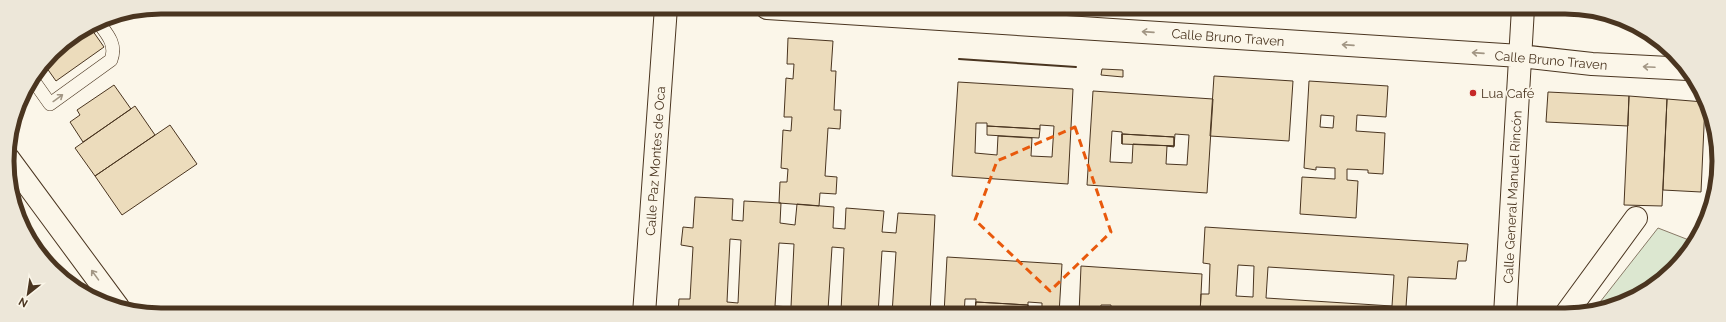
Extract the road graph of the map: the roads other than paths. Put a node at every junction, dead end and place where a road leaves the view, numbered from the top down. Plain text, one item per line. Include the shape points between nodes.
1 (666, 14) edge
2 (861, 14) edge
3 (1523, 14) edge
4 (98, 28) edge
5 (1520, 56) junction
6 (1679, 69) edge
7 (36, 84) edge
8 (14, 166) edge
9 (1636, 218) dead end
10 (112, 299) edge
11 (644, 308) edge
12 (1505, 308) edge
13 (1570, 308) edge

1 - 11 street, Calle Paz Montes de Oca
5 -> 2 street, Calle Bruno Traven
3 - 5 street, Calle General Manuel Rincón
7 -> 4 lane via 50,104 111,60 114,47 105,40
6 -> 5 street, Calle Bruno Traven via 1592,64
5 - 12 street, Calle General Manuel Rincón
10 -> 8 street
9 - 13 street

